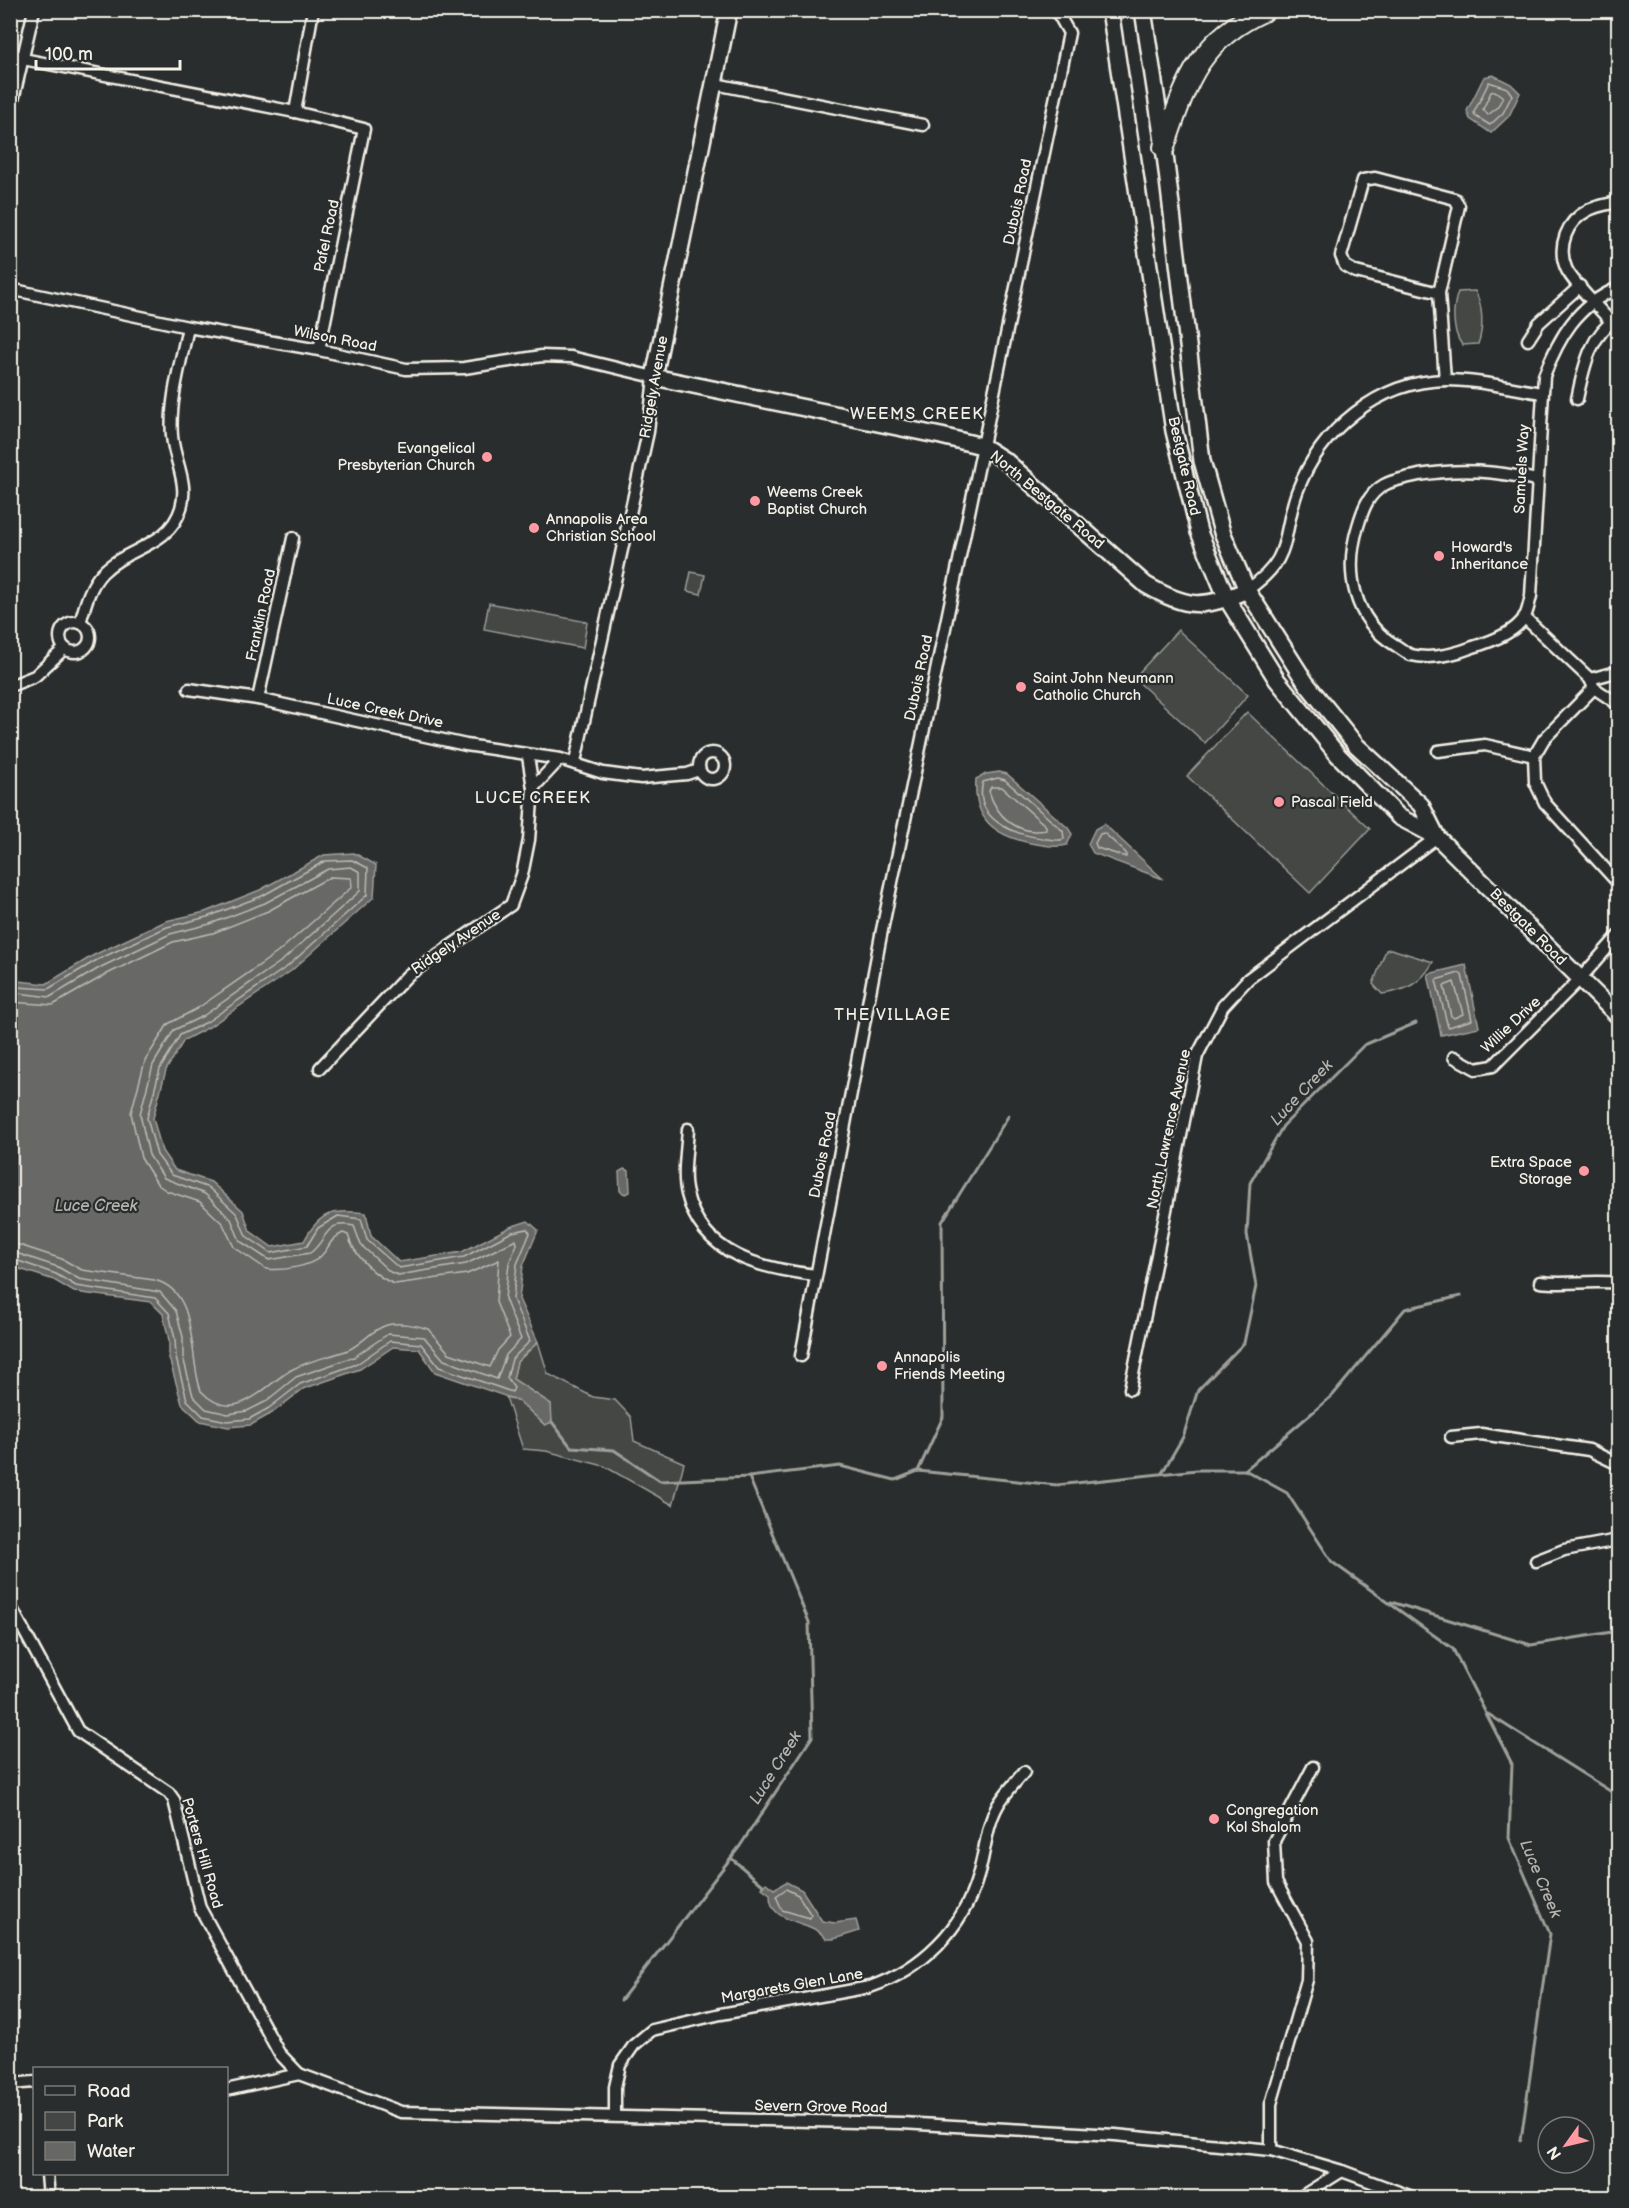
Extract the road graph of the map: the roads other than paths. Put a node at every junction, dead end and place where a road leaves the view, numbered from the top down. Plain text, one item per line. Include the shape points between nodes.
1 (34, 10) edge
2 (313, 10) edge
3 (729, 10) edge
4 (1056, 10) edge
5 (1110, 10) edge
6 (1143, 10) edge
7 (1265, 10) edge
8 (10, 52) edge
9 (23, 59) junction
10 (715, 84) junction
11 (295, 112) junction
12 (10, 113) edge
13 (923, 125) dead end
14 (1164, 147) junction
15 (1618, 202) edge
16 (1580, 286) junction
17 (1618, 288) edge
18 (10, 289) edge
19 (1439, 293) junction
20 (1594, 302) junction
21 (1615, 320) edge
22 (188, 327) junction
23 (1528, 340) dead end
24 (319, 350) junction
25 (654, 377) junction
26 (1445, 380) junction
27 (1541, 393) junction
28 (1577, 399) dead end
29 (982, 446) junction
30 (1536, 480) junction
31 (293, 538) dead end
32 (1247, 590) junction
33 (1227, 599) junction
34 (1524, 617) junction
35 (80, 623) junction
36 (65, 648) junction
37 (1618, 674) edge
38 (1592, 683) junction
39 (10, 686) edge
40 (189, 689) dead end
41 (258, 699) junction
42 (1618, 704) edge
43 (1438, 751) dead end
44 (528, 756) junction
45 (1534, 756) junction
46 (560, 759) junction
47 (575, 762) junction
48 (699, 770) dead end
49 (533, 788) junction
50 (1437, 837) junction
51 (1618, 883) edge
52 (1618, 936) edge
53 (1580, 979) junction
54 (1618, 1016) edge
55 (1454, 1057) dead end
56 (320, 1068) dead end
57 (688, 1129) dead end
58 (816, 1275) junction
59 (1540, 1282) dead end
60 (1618, 1283) edge
61 (801, 1356) dead end
62 (1130, 1389) dead end
63 (1451, 1437) dead end
64 (1618, 1464) edge
65 (1618, 1540) edge
66 (1536, 1561) dead end
67 (10, 1605) edge
68 (1313, 1767) dead end
69 (1024, 1772) dead end
70 (300, 2074) junction
71 (33, 2082) edge
72 (10, 2084) edge
73 (228, 2090) edge
74 (615, 2116) junction
75 (1271, 2150) junction
76 (1342, 2170) junction
77 (47, 2175) edge
78 (49, 2198) edge
79 (1299, 2198) edge
80 (1415, 2198) edge

1 - 9 street
2 - 11 street
3 - 10 main road, Ridgely Avenue
4 - 29 street, Dubois Road via 1069,33
5 - 33 main road, Bestgate Road via 1174,431 1199,532
6 - 14 main road, Bestgate Road
7 - 14 highway via 1244,20 1208,51 1187,81
8 - 9 street
9 - 11 street
9 - 12 street
10 - 13 street
10 - 25 main road, Ridgely Avenue
11 - 24 street, Pafel Road via 364,129
14 - 32 main road, Bestgate Road via 1202,461 1222,532
15 - 16 street via 1587,210 1565,233 1566,269
16 - 20 street
16 - 23 street via 1539,323
17 - 20 street, Samuels Way
18 - 22 street, Wilson Road
19 - 19 street via 1458,220 1455,199 1375,178 1364,180 1341,256 1345,266
19 - 26 street
20 - 21 street
20 - 27 street, Samuels Way via 1557,342
21 - 28 street via 1594,343 1585,361
22 - 24 street, Wilson Road
22 - 35 street via 172,426 184,487 182,508 169,530 153,544 102,574 87,598
24 - 25 street, Wilson Road via 424,370 542,356 571,357
25 - 29 main road, North Bestgate Road
25 - 47 street, Ridgely Avenue via 648,432
26 - 27 street
26 - 32 street via 1424,382 1379,398 1354,412 1334,432 1321,446 1297,492 1282,554 1269,574
27 - 30 street, Samuels Way
29 - 33 main road, North Bestgate Road via 1007,462 1146,585 1171,599 1198,605
29 - 58 street, Dubois Road via 881,935
30 - 34 street, Samuels Way via 1531,596
30 - 34 street via 1464,470 1395,480 1383,486 1365,505 1352,545 1350,568 1367,620 1384,639 1411,655 1451,655 1486,643
31 - 41 street, Franklin Road
32 - 33 main road, North Bestgate Road
32 - 50 main road, Bestgate Road via 1306,683 1356,744 1421,805
33 - 50 main road, Bestgate Road via 1276,680 1322,737 1399,817
34 - 38 street
35 - 36 street via 64,627 60,638
35 - 36 street via 89,631 86,648 76,653
36 - 39 street via 35,676
37 - 38 street
38 - 42 street
38 - 45 street via 1544,738
40 - 41 street, Luce Creek Drive
41 - 44 street, Luce Creek Drive
43 - 45 street via 1485,745
44 - 46 street, Luce Creek Drive
44 - 49 street, Ridgely Avenue
45 - 51 street via 1535,782 1545,803
46 - 47 street, Luce Creek Drive
46 - 49 street
47 - 48 street, Luce Creek Drive via 603,773 641,778
49 - 56 street, Ridgely Avenue via 529,840 511,905 408,975
50 - 53 main road, Bestgate Road
50 - 62 street, North Lawrence Avenue via 1248,979 1223,1006 1197,1056
52 - 53 street, Willie Drive
53 - 54 main road, Bestgate Road
53 - 55 street, Willie Drive via 1493,1066 1476,1069
57 - 58 street via 686,1193 710,1237 753,1264
58 - 61 street, Dubois Road
59 - 60 street
63 - 64 street via 1481,1434 1589,1450
65 - 66 street via 1564,1550
67 - 70 street, Porters Hill Road via 78,1731 174,1800 200,1908 279,2054
68 - 75 street via 1274,1841 1276,1882 1308,1941 1307,1980 1271,2104
69 - 74 street, Margarets Glen Lane via 998,1806 978,1876 960,1918 930,1954 886,1982 870,1987 652,2030 634,2045 620,2065
70 - 73 street
70 - 74 street, Severn Grove Road via 401,2112
71 - 72 street
74 - 75 street, Severn Grove Road via 901,2123 1115,2135
75 - 76 street, Severn Grove Road
76 - 79 street
76 - 80 street, Severn Grove Road
77 - 78 street

